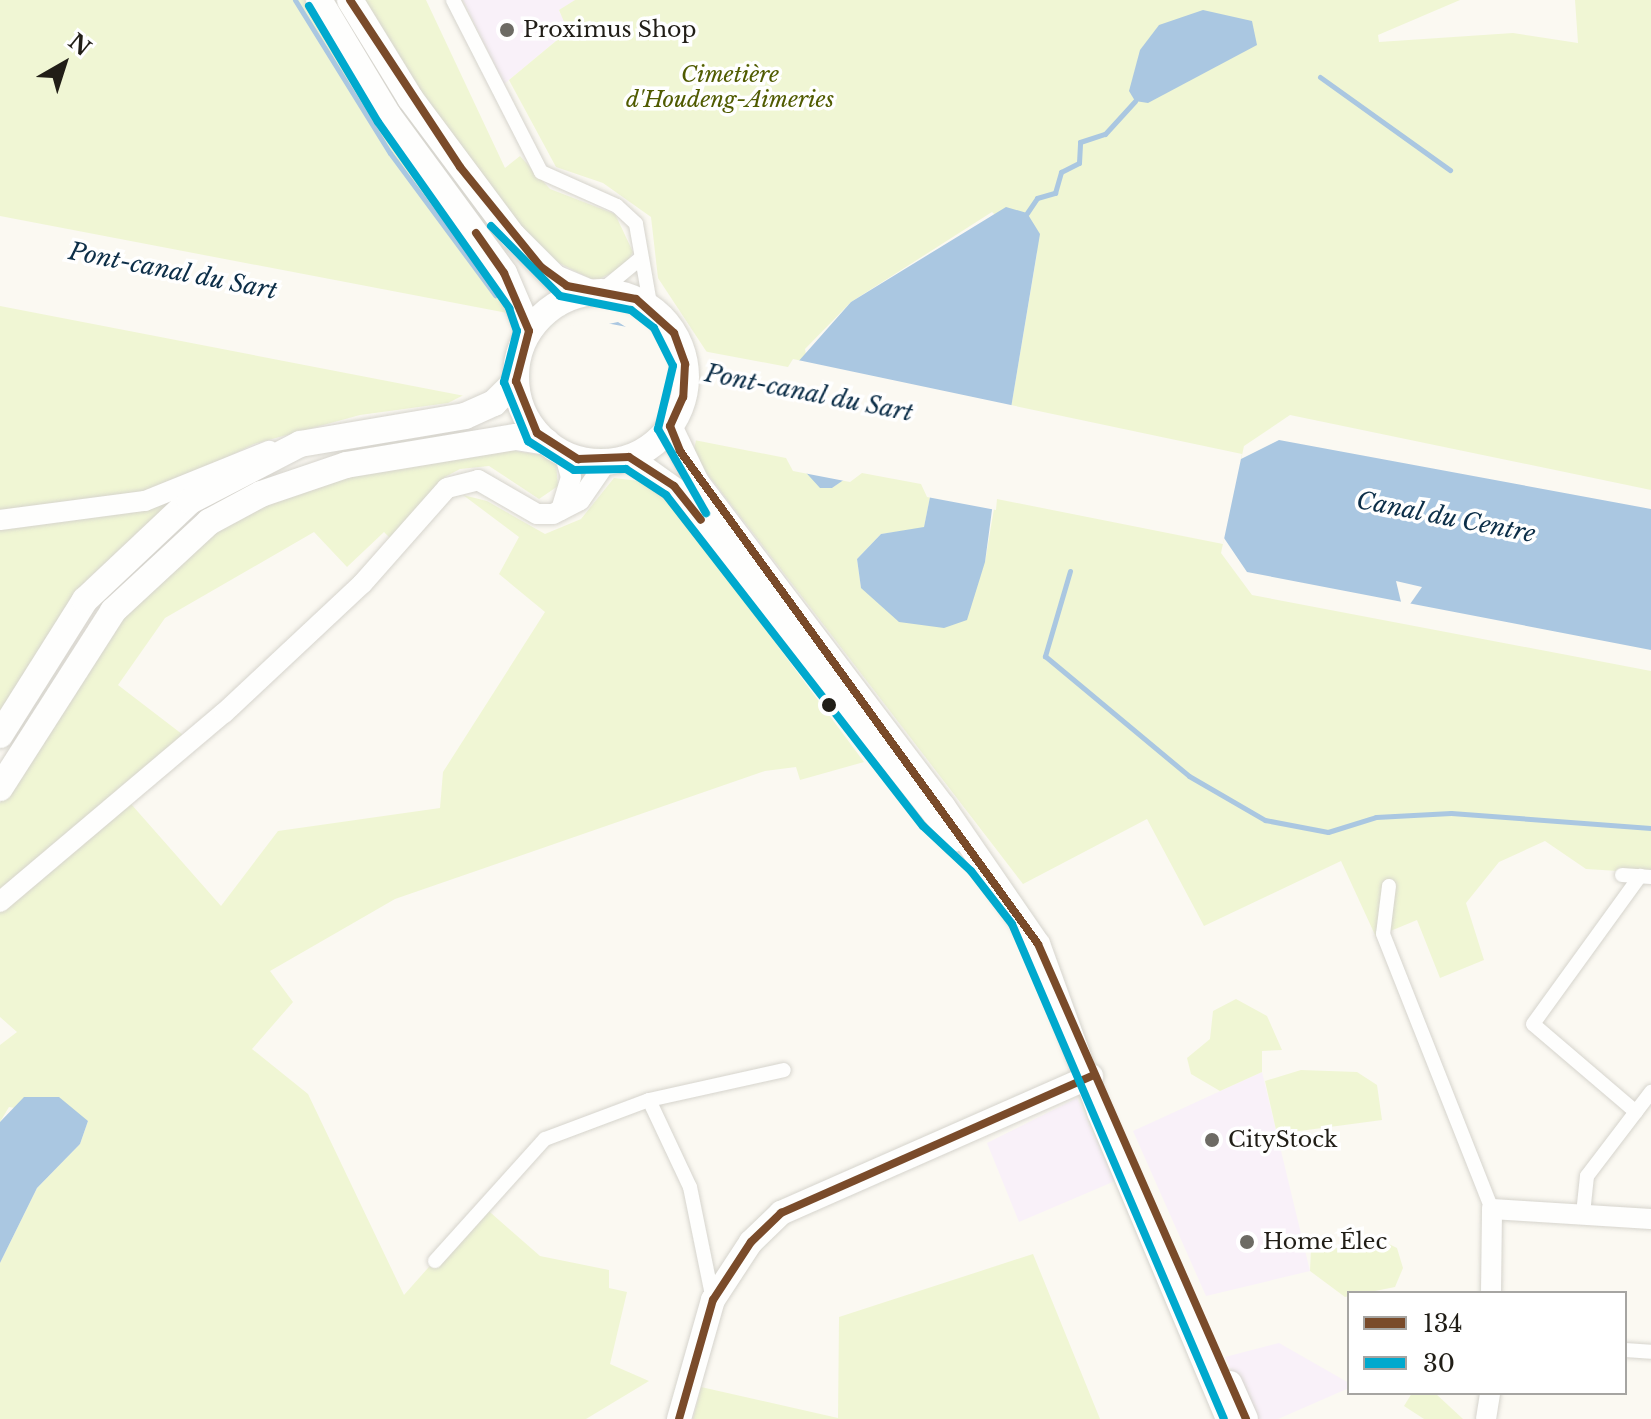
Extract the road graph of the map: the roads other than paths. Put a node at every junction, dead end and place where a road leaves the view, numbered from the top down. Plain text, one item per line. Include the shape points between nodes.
1 (319, 0) edge
2 (350, 0) edge
3 (453, 0) edge
4 (641, 258) junction
5 (594, 292) junction
6 (651, 309) junction
7 (529, 331) junction
8 (516, 381) junction
9 (670, 426) junction
10 (300, 444) junction
11 (555, 448) junction
12 (618, 459) junction
13 (561, 510) junction
14 (0, 520) edge
15 (0, 735) edge
16 (0, 788) edge
17 (980, 863) junction
18 (1622, 875) dead end
19 (1646, 877) edge
20 (1389, 886) dead end
21 (0, 902) edge
22 (784, 1070) dead end
23 (1091, 1076) junction
24 (1651, 1092) edge
25 (649, 1100) junction
26 (1636, 1112) junction
27 (1492, 1209) junction
28 (1583, 1214) junction
29 (1651, 1219) edge
30 (435, 1261) dead end
31 (1491, 1291) edge
32 (713, 1300) junction
33 (1627, 1350) edge
34 (1651, 1352) edge
35 (1490, 1395) edge
36 (679, 1419) edge
37 (1228, 1419) edge
38 (1246, 1419) edge
39 (1486, 1419) edge

1 - 7 highway via 388,115 504,273
2 - 5 highway via 410,98 513,236 555,278
3 - 4 street via 532,160 557,183 625,213 639,231
4 - 5 street
4 - 6 street
5 - 6 highway
5 - 7 highway via 554,305
6 - 9 highway via 674,333 685,364 683,397
7 - 8 highway
8 - 10 highway via 494,403 465,416
8 - 11 highway via 522,409
9 - 12 highway
9 - 17 main road via 697,482
10 - 14 street via 216,469 145,501
10 - 15 highway via 190,501 123,557 85,600
11 - 12 highway
11 - 13 street via 571,477
11 - 16 highway via 516,437 346,465 261,494 209,522 113,611
12 - 13 street via 580,500
12 - 17 main road via 681,494 932,819
13 - 21 street via 537,514 478,480 447,488 362,584 224,713
17 - 23 main road via 1038,944
18 - 19 street
19 - 26 street via 1533,1024
20 - 27 street via 1383,934
22 - 25 street
23 - 32 main road via 796,1204 751,1242
23 - 37 main road via 1099,1112
23 - 38 main road via 1112,1106
24 - 26 street
25 - 30 street via 545,1139
25 - 32 street via 690,1187
26 - 28 street via 1587,1176
27 - 28 street
27 - 31 street
28 - 29 street
32 - 36 main road
33 - 34 street
35 - 39 street

